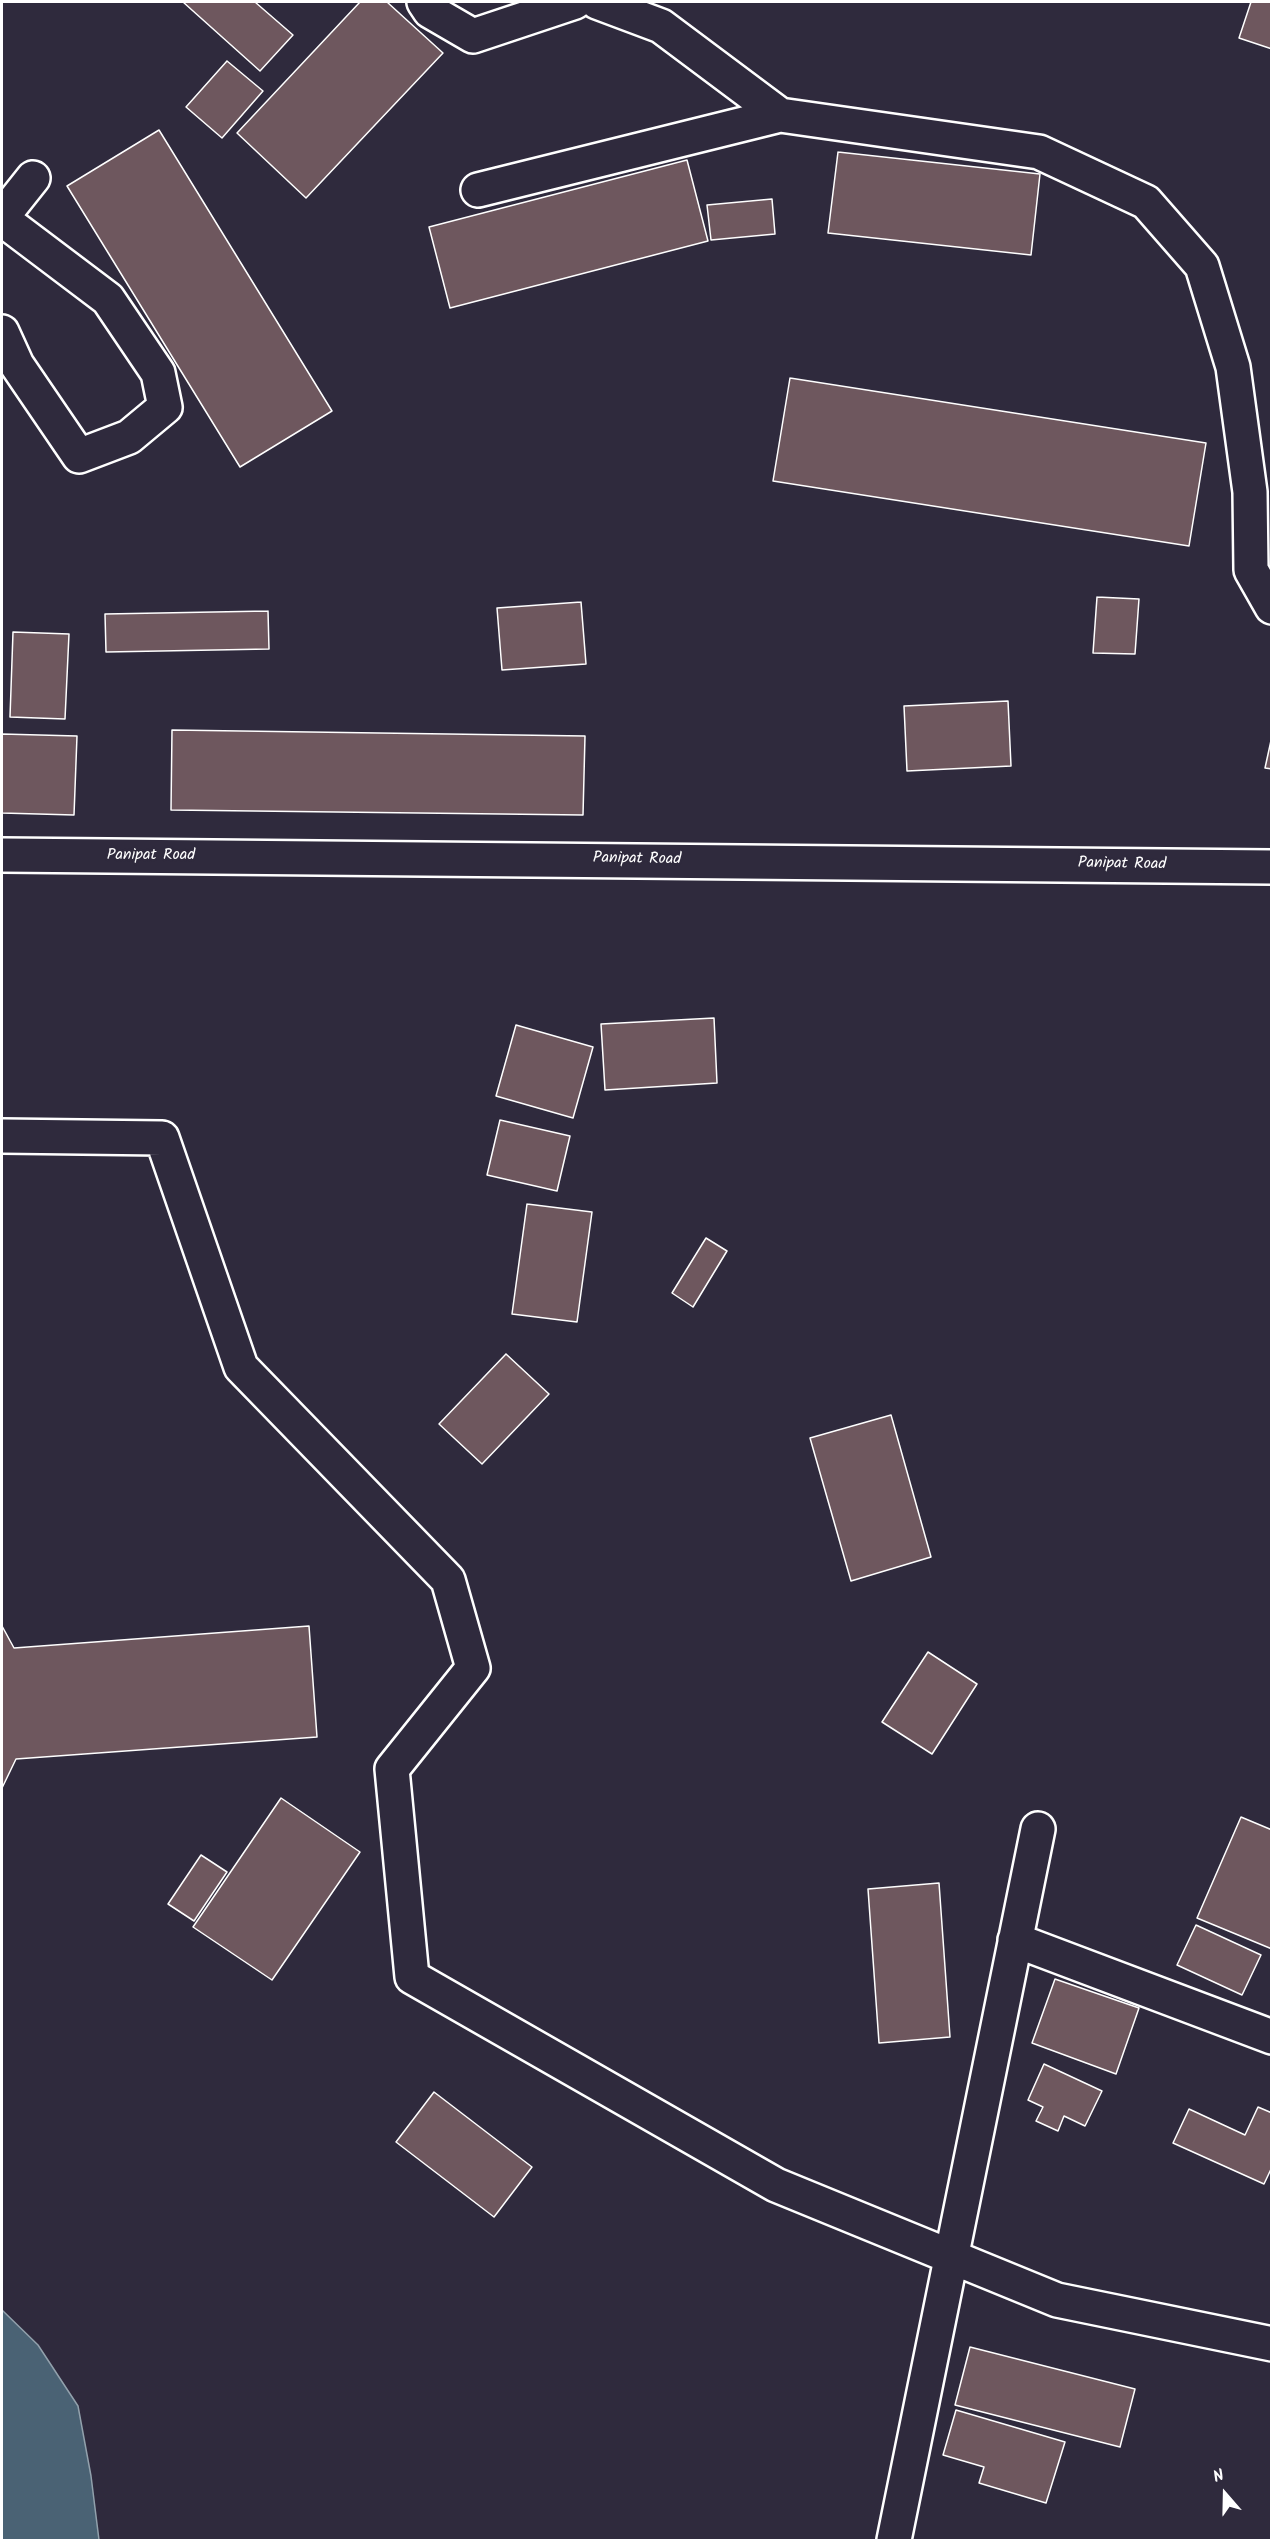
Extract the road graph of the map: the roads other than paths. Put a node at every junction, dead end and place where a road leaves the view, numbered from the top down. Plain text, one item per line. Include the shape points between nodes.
1 (424, 2) edge
2 (575, 2) edge
3 (597, 2) edge
4 (780, 115) junction
5 (33, 178) dead end
6 (478, 190) dead end
7 (2, 218) edge
8 (2, 332) edge
9 (1272, 607) edge
10 (2, 855) edge
11 (1272, 867) edge
12 (2, 1136) edge
13 (1038, 1829) dead end
14 (1016, 1940) junction
15 (1272, 2037) edge
16 (951, 2256) junction
17 (1272, 2344) edge
18 (894, 2541) edge

1 - 2 street via 430,11 473,36
3 - 4 street via 661,26
4 - 6 street
4 - 9 street via 1039,152 1146,202 1202,266 1206,277 1233,367 1250,492 1251,570
5 - 7 street
7 - 8 street via 108,299 158,373 165,407 129,437 79,456 17,365
10 - 11 street, Panipat Road
12 - 16 street via 162,1138 241,1367 448,1580 473,1668 392,1769 412,1977 776,2185
13 - 14 street
14 - 15 street
14 - 16 street
16 - 17 street via 1057,2300
16 - 18 street

